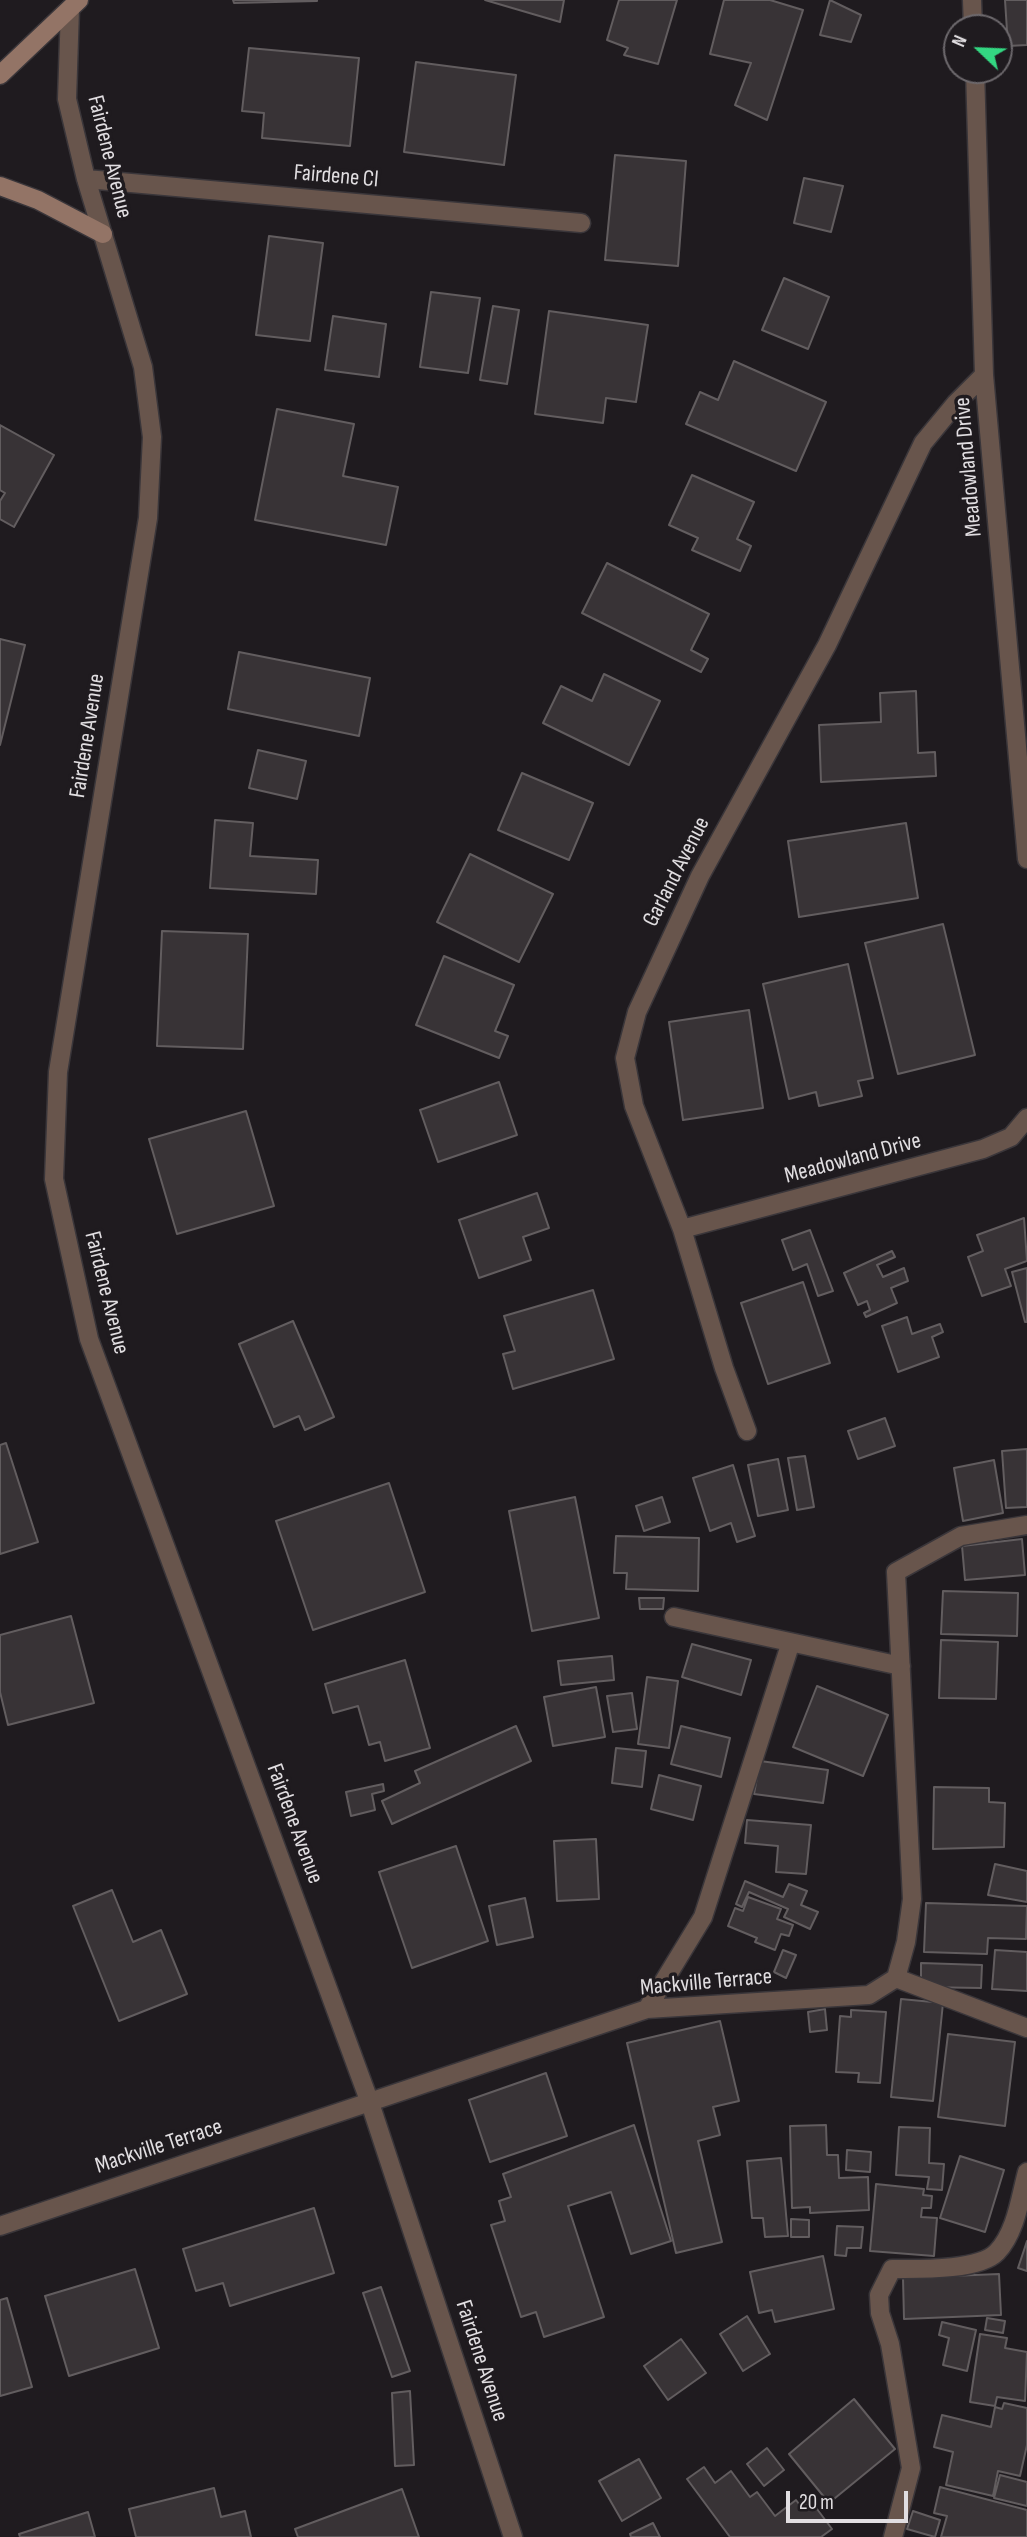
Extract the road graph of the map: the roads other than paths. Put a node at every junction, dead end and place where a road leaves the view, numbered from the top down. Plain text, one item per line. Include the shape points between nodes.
1 (74, 4) edge
2 (0, 75) edge
3 (975, 84) edge
4 (86, 180) junction
5 (0, 186) edge
6 (581, 223) dead end
7 (103, 234) junction
8 (984, 375) junction
9 (1027, 859) edge
10 (1027, 1118) edge
11 (682, 1229) junction
12 (747, 1431) dead end
13 (1027, 1525) edge
14 (674, 1617) dead end
15 (790, 1645) junction
16 (901, 1667) junction
17 (896, 1978) junction
18 (647, 2009) junction
19 (1027, 2028) edge
20 (370, 2103) junction
21 (1027, 2172) edge
22 (0, 2226) edge
23 (513, 2537) edge
24 (893, 2537) edge

1 - 2 main road
1 - 4 street, Fairdene Avenue via 67,99
3 - 8 street, Meadowland Drive
4 - 6 street, Fairdene Cl
4 - 7 street, Fairdene Avenue
5 - 7 main road
7 - 20 street, Fairdene Avenue via 143,367 152,437 149,505 58,1072 54,1179 89,1339
8 - 9 street, Meadowland Drive
8 - 11 street, Garland Avenue via 923,443 827,645 700,876 637,1012 625,1058 634,1106
10 - 11 street, Meadowland Drive via 1011,1137 983,1149
11 - 12 street, Garland Avenue
13 - 16 street via 961,1536 896,1572
14 - 15 street
15 - 16 street
15 - 18 street via 703,1917
16 - 17 street via 912,1899
17 - 18 street, Mackville Terrace via 869,1995
17 - 19 street
18 - 20 street, Mackville Terrace
20 - 22 street, Mackville Terrace
20 - 23 street, Fairdene Avenue
21 - 24 street via 1014,2224 996,2254 937,2269 892,2269 879,2295 911,2468

